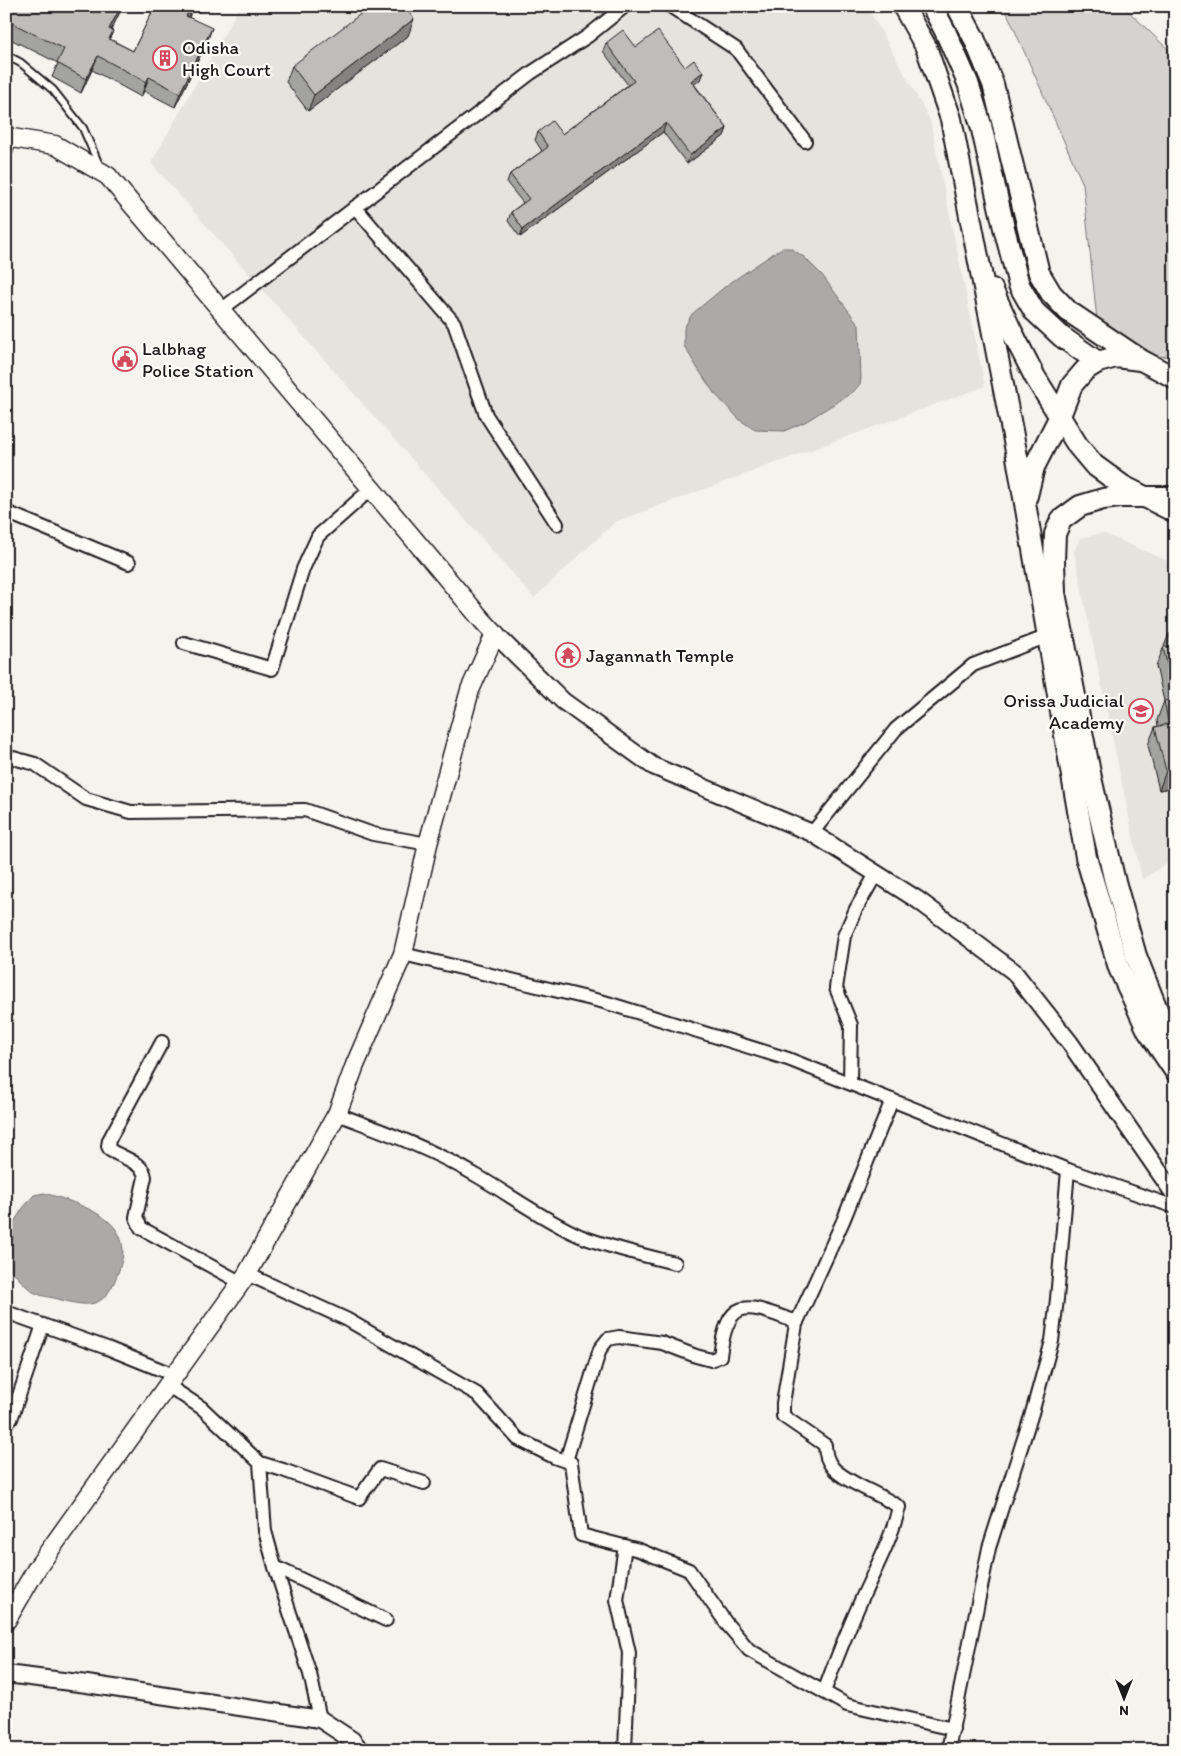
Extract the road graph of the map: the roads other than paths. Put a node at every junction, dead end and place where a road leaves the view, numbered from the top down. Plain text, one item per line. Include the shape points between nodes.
1 (625, 6) edge
2 (903, 6) edge
3 (932, 6) edge
4 (958, 6) edge
5 (677, 8) edge
6 (6, 55) edge
7 (8, 141) edge
8 (805, 141) dead end
9 (103, 173) junction
10 (355, 208) junction
11 (978, 258) junction
12 (221, 310) junction
13 (1141, 360) junction
14 (1098, 362) junction
15 (1175, 363) edge
16 (1175, 378) edge
17 (1060, 416) junction
18 (371, 489) junction
19 (1175, 497) edge
20 (1148, 498) junction
21 (1025, 502) junction
22 (6, 512) edge
23 (1175, 512) edge
24 (557, 524) dead end
25 (129, 563) dead end
26 (496, 634) junction
27 (1048, 636) junction
28 (184, 643) dead end
29 (6, 756) edge
30 (812, 833) junction
31 (428, 844) junction
32 (876, 874) junction
33 (403, 954) junction
34 (1175, 1040) edge
35 (162, 1042) dead end
36 (1175, 1071) edge
37 (850, 1083) junction
38 (892, 1100) junction
39 (337, 1114) junction
40 (1068, 1170) junction
41 (1175, 1195) edge
42 (1175, 1207) edge
43 (675, 1263) dead end
44 (244, 1278) junction
45 (6, 1312) edge
46 (797, 1322) junction
47 (43, 1325) junction
48 (171, 1380) junction
49 (11, 1419) dead end
50 (566, 1461) junction
51 (260, 1463) junction
52 (424, 1483) dead end
53 (625, 1546) junction
54 (275, 1567) junction
55 (386, 1620) dead end
56 (6, 1621) edge
57 (6, 1674) edge
58 (824, 1692) junction
59 (320, 1719) junction
60 (953, 1729) junction
61 (360, 1750) edge
62 (625, 1750) edge
63 (948, 1750) edge

1 - 10 street via 588,36 531,73
2 - 11 main road via 926,47 951,119
3 - 14 main road via 968,83 981,125 1018,285 1034,311 1062,337
4 - 13 main road via 992,84 1039,273 1051,293 1068,311
5 - 8 street via 736,49
6 - 9 lane via 21,63 53,90 83,128
7 - 9 main road via 55,145
9 - 12 main road
10 - 12 street
10 - 24 street via 454,323 486,415
11 - 17 main road via 1011,330
11 - 21 main road
12 - 18 main road
13 - 14 main road via 1116,357
13 - 15 main road
13 - 16 main road
14 - 17 main road via 1072,385
17 - 20 main road via 1094,465 1123,486
17 - 21 main road via 1034,467
18 - 26 main road
18 - 28 street via 318,536 303,569 272,669
19 - 20 main road
20 - 23 main road
20 - 34 main road via 1103,499 1080,506 1061,520 1055,534 1055,593 1114,878 1136,956 1162,1022
21 - 27 main road
22 - 25 street
26 - 30 street via 563,701 653,766
26 - 31 main road via 470,690
27 - 30 street via 973,666 896,729
27 - 36 main road via 1086,857 1103,916 1119,968 1148,1031
29 - 31 street via 35,764 86,800 131,812 305,810 374,834
30 - 32 street
31 - 33 main road
32 - 37 street via 844,936 836,988 851,1025
32 - 41 street via 918,900 1013,971 1070,1043
33 - 37 street via 604,1002 788,1059
33 - 39 main road
35 - 44 street via 108,1140 108,1146 145,1172 136,1217 141,1228
37 - 38 street
38 - 40 street
38 - 46 street via 843,1221
39 - 43 street via 416,1144 579,1235 610,1247
39 - 44 main road
40 - 42 street
40 - 60 street via 1052,1340 989,1548
44 - 48 main road
44 - 50 street via 346,1319 477,1394 518,1439
45 - 47 street
46 - 50 street via 754,1308 740,1309 730,1317 722,1336 720,1356 711,1360 662,1343 619,1336 608,1339 600,1349
46 - 58 street via 783,1416 825,1445 832,1466 842,1476 899,1507
47 - 48 street via 106,1348
47 - 49 street
48 - 51 street
48 - 56 main road via 37,1568
50 - 53 street via 571,1463 581,1535
51 - 52 street via 359,1498 380,1469
51 - 54 street via 265,1531
53 - 58 street via 690,1570 749,1650
53 - 62 street via 617,1600 629,1653
54 - 55 street
54 - 59 street via 310,1674
57 - 59 street
58 - 60 street via 846,1704
59 - 61 street via 352,1740
60 - 63 street

